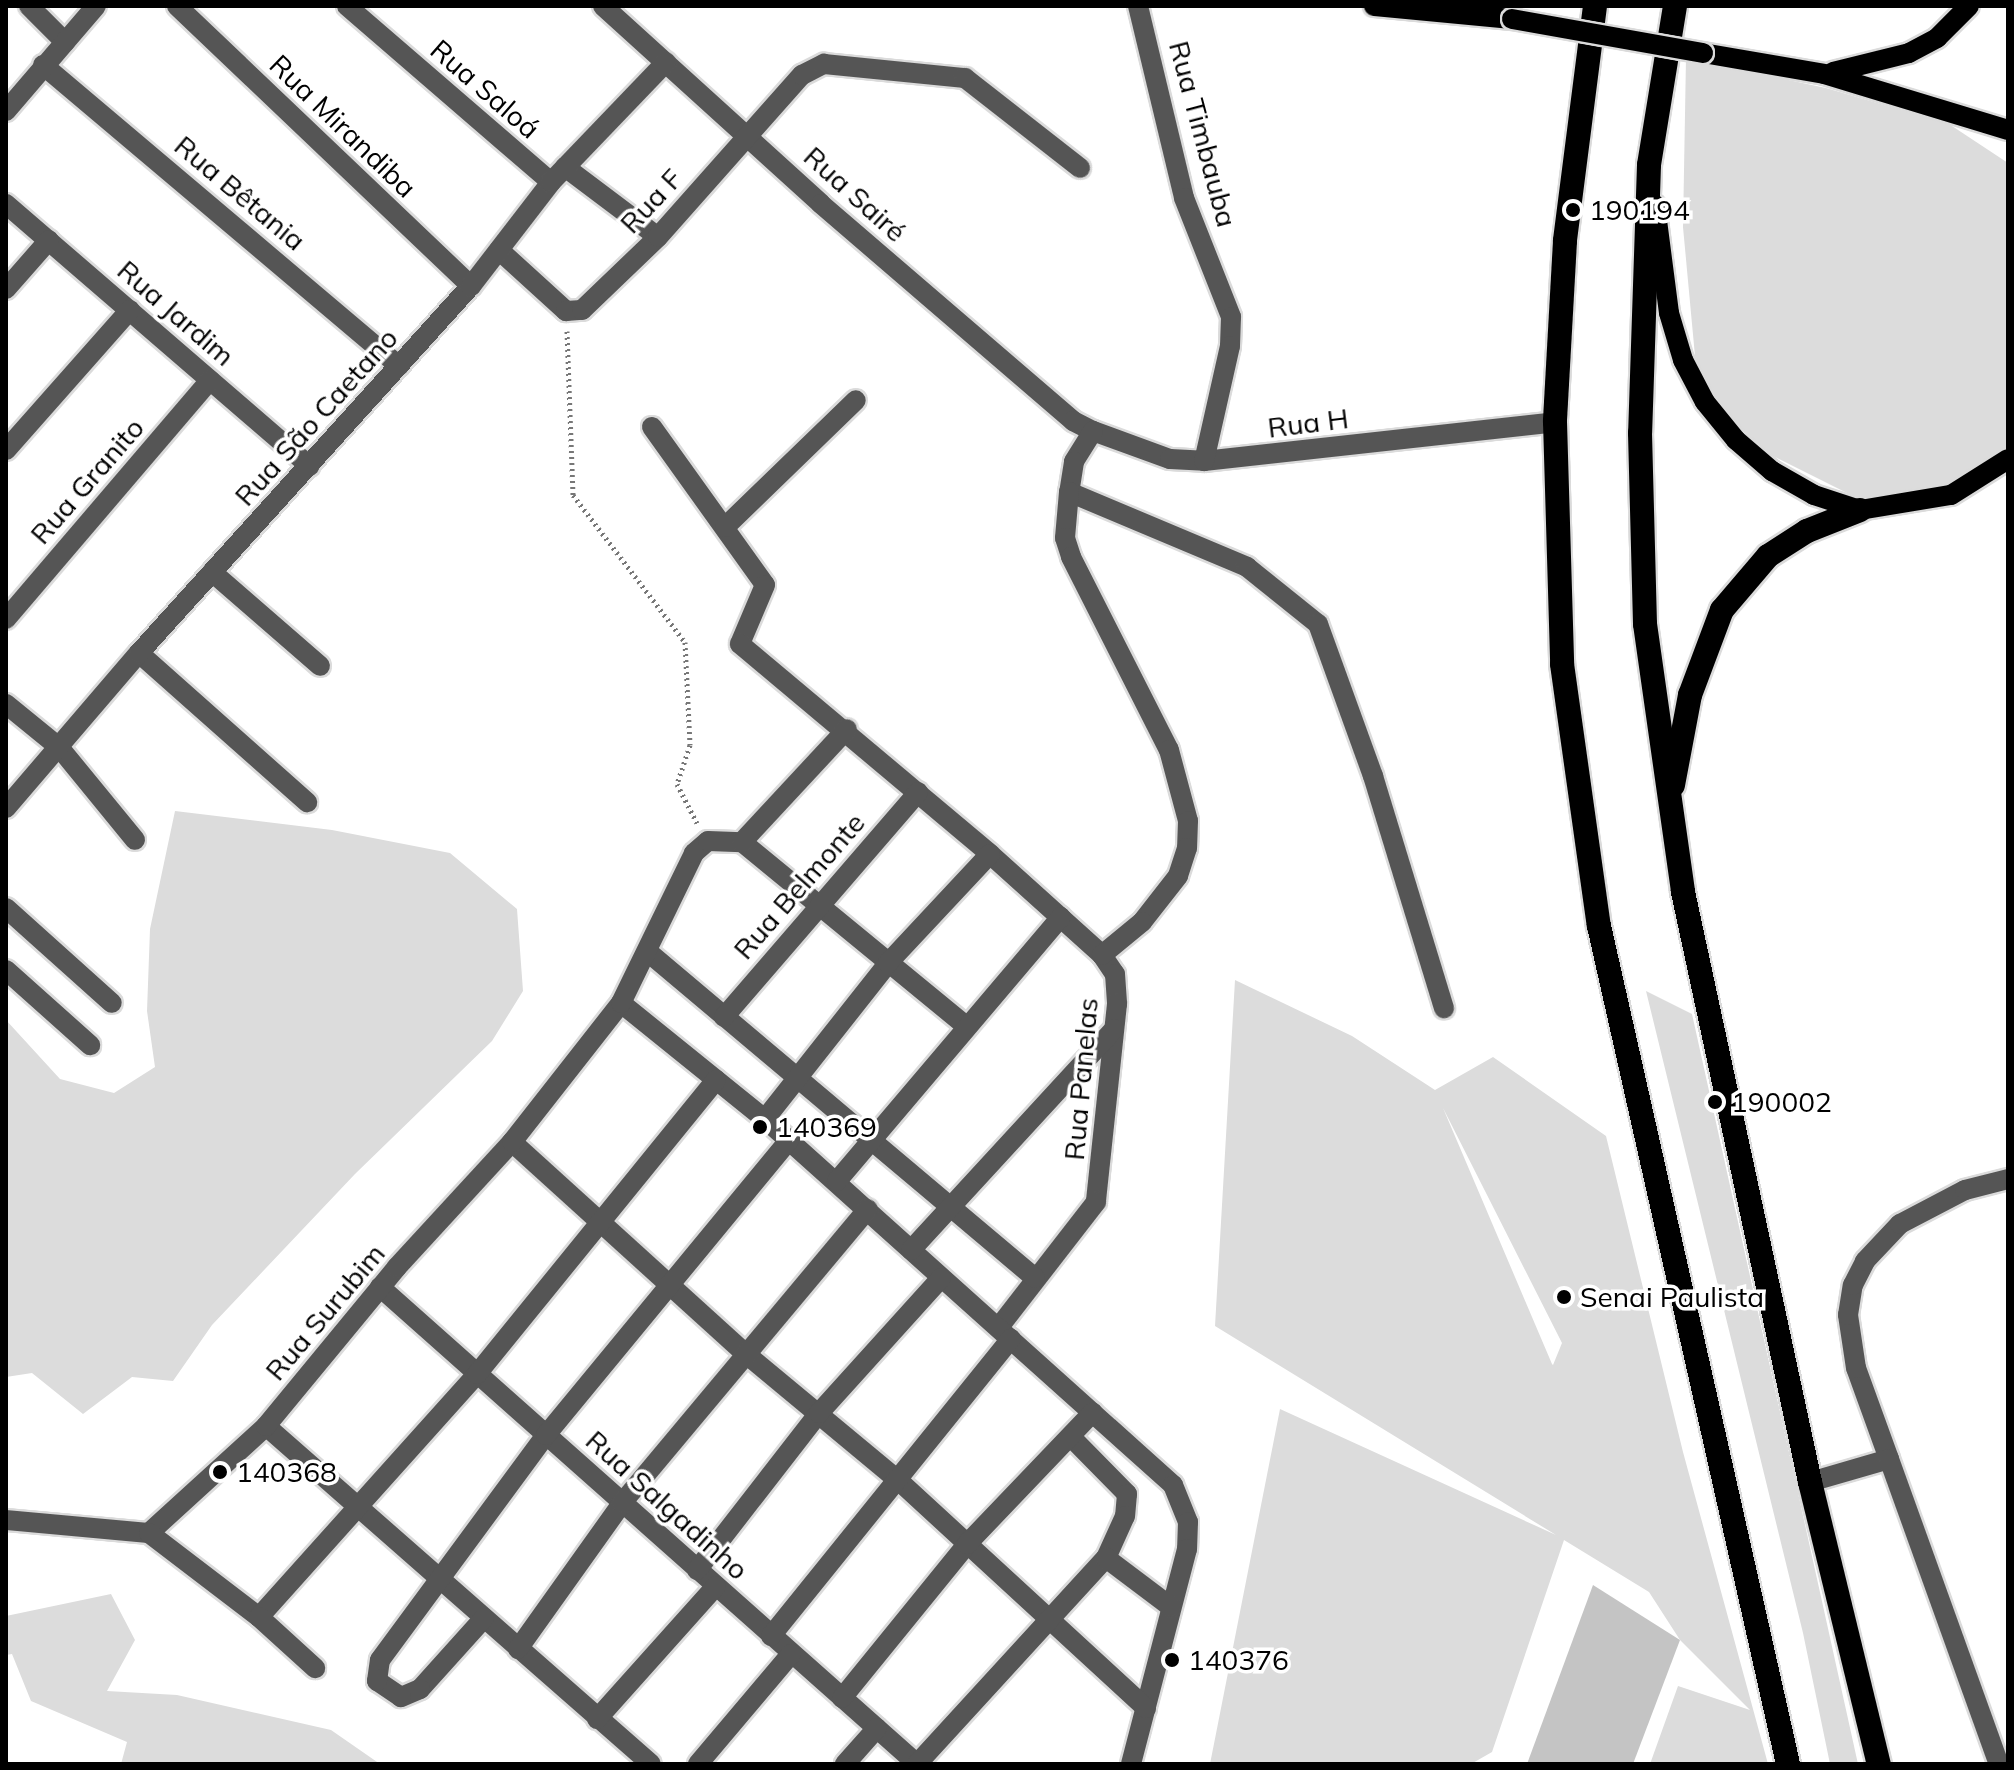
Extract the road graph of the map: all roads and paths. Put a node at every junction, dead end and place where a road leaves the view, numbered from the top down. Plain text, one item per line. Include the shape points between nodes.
1 (29, 6) edge
2 (96, 6) edge
3 (177, 6) edge
4 (347, 6) edge
5 (603, 6) edge
6 (1138, 6) edge
7 (1374, 6) edge
8 (1595, 6) edge
9 (1675, 6) edge
10 (1969, 6) edge
11 (65, 42) junction
12 (666, 62) junction
13 (43, 65) junction
14 (1824, 74) junction
15 (6, 111) edge
16 (2008, 130) edge
17 (748, 135) junction
18 (1649, 165) junction
19 (1080, 168) dead end
20 (558, 175) junction
21 (6, 204) edge
22 (658, 237) junction
23 (49, 240) junction
24 (499, 250) junction
25 (471, 286) junction
26 (6, 289) edge
27 (130, 310) junction
28 (566, 311) junction
29 (399, 366) junction
30 (210, 380) junction
31 (856, 400) dead end
32 (1073, 421) joint
33 (1555, 422) junction
34 (652, 427) dead end
35 (1093, 431) junction
36 (6, 450) edge
37 (2008, 459) edge
38 (1204, 461) junction
39 (309, 466) junction
40 (1069, 492) junction
41 (1860, 510) junction
42 (725, 527) junction
43 (212, 572) junction
44 (6, 619) edge
45 (139, 653) junction
46 (320, 666) dead end
47 (6, 704) edge
48 (847, 729) junction
49 (59, 747) junction
50 (918, 792) junction
51 (307, 802) dead end
52 (1669, 807) junction
53 (6, 808) edge
54 (135, 840) dead end
55 (708, 841) junction
56 (742, 842) junction
57 (990, 854) junction
58 (817, 905) junction
59 (6, 908) edge
60 (1061, 917) junction
61 (648, 952) junction
62 (1102, 955) junction
63 (888, 963) junction
64 (6, 970) edge
65 (112, 1003) dead end
66 (621, 1003) junction
67 (1444, 1008) dead end
68 (724, 1017) junction
69 (965, 1025) junction
70 (1114, 1029) junction
71 (90, 1045) dead end
72 (793, 1079) junction
73 (716, 1080) junction
74 (765, 1119) junction
75 (789, 1140) junction
76 (871, 1140) junction
77 (512, 1142) junction
78 (2008, 1179) edge
79 (837, 1181) junction
80 (949, 1206) junction
81 (868, 1209) junction
82 (599, 1220) junction
83 (911, 1250) junction
84 (941, 1278) junction
85 (1035, 1278) junction
86 (673, 1286) junction
87 (380, 1287) junction
88 (1005, 1333) junction
89 (746, 1354) junction
90 (477, 1374) junction
91 (1093, 1412) junction
92 (819, 1413) junction
93 (266, 1426) junction
94 (546, 1435) junction
95 (1071, 1437) junction
96 (1889, 1459) junction
97 (898, 1480) junction
98 (1810, 1482) junction
99 (622, 1503) junction
100 (361, 1505) junction
101 (6, 1520) edge
102 (149, 1533) junction
103 (967, 1544) junction
104 (1106, 1558) junction
105 (697, 1570) junction
106 (440, 1575) junction
107 (716, 1586) junction
108 (1171, 1607) junction
109 (259, 1617) junction
110 (484, 1618) junction
111 (1048, 1618) junction
112 (771, 1636) junction
113 (518, 1649) junction
114 (791, 1654) junction
115 (315, 1668) dead end
116 (842, 1698) junction
117 (1146, 1708) junction
118 (597, 1719) junction
119 (877, 1728) junction
120 (651, 1764) edge
121 (698, 1764) edge
122 (845, 1764) edge
123 (917, 1764) edge
124 (1131, 1764) edge
125 (1788, 1764) edge
126 (1879, 1764) edge
127 (1999, 1764) edge

1 - 11 street
2 - 11 street
3 - 25 street, Rua Mirandiba
4 - 20 street, Rua Saloá
5 - 12 street, Rua Sairé
6 - 38 street, Rua Timbauba via 1184,198 1231,317
7 - 14 main road, bridge via 1512,19
8 - 33 highway via 1565,241
9 - 18 highway
10 - 14 main road via 1937,38 1909,53
11 - 13 street
12 - 17 street, Rua Sairé
12 - 20 street, Rua São Caetano
13 - 15 street
13 - 29 street, Rua Bêtania
14 - 16 main road
17 - 19 street, Rua F via 802,75 824,64 903,71 965,78
17 - 22 street, Rua F
17 - 32 street, Rua Sairé
18 - 41 main road via 1669,313 1683,360 1705,402 1736,440 1772,471 1814,495
18 - 52 highway via 1640,433 1645,624
20 - 22 street, Rua Saloá
20 - 24 street, Rua São Caetano
21 - 23 street, Rua Jardim
22 - 28 street, Rua F via 593,301 575,312
23 - 26 street
23 - 27 street, Rua Jardim
24 - 25 street, Rua São Caetano
24 - 28 street
25 - 29 street, Rua São Caetano
27 - 30 street, Rua Jardim
27 - 36 street
28 - 55 path via 573,495 685,642 690,745 677,784
29 - 39 street, Rua São Caetano
30 - 39 street, Rua Jardim
30 - 44 street, Rua Granito
31 - 42 street
32 - 35 street, Rua H
33 - 38 street, Rua H
33 - 125 highway via 1562,664 1599,926
34 - 42 street
35 - 38 street, Rua H via 1170,459
35 - 40 street via 1074,462
37 - 41 main road via 1951,495
39 - 43 street, Rua São Caetano
40 - 62 street via 1065,538 1071,557 1169,750 1188,821 1178,876 1142,922
40 - 67 street via 1247,567 1318,624 1373,776
41 - 52 highway via 1807,531 1768,556 1722,610 1690,695
42 - 48 street, Rua Panelas via 765,585 740,644
43 - 45 street, Rua São Caetano
43 - 46 street
45 - 49 street, Rua São Caetano
45 - 51 street
47 - 49 street
48 - 50 street, Rua Panelas
48 - 56 street
49 - 53 street, Rua São Caetano
49 - 54 street
50 - 57 street, Rua Panelas
50 - 58 street, Rua Belmonte
52 - 98 highway
55 - 56 street
55 - 61 street, Rua Surubim via 687,867
56 - 58 street
57 - 60 street, Rua Panelas
57 - 63 street
58 - 63 street
58 - 68 street, Rua Belmonte
59 - 65 street
60 - 62 street, Rua Panelas
60 - 69 street
61 - 66 street, Rua Surubim
61 - 68 street
62 - 70 street, Rua Panelas via 1118,983
63 - 69 street
63 - 72 street
64 - 71 street
66 - 73 street
66 - 77 street, Rua Surubim
68 - 72 street
69 - 76 street
70 - 80 street
70 - 85 street, Rua Panelas via 1096,1202
72 - 74 street
72 - 76 street
73 - 74 street
73 - 82 street
74 - 75 street
75 - 79 street
75 - 86 street
76 - 79 street
76 - 80 street
77 - 82 street
77 - 87 street, Rua Surubim
78 - 96 street via 1965,1190 1900,1224 1865,1261 1853,1285 1848,1315 1856,1368
79 - 81 street
80 - 83 street
80 - 85 street
81 - 83 street
81 - 89 street
82 - 86 street
82 - 90 street
83 - 84 street
84 - 88 street
84 - 92 street
85 - 88 street, Rua Panelas
86 - 89 street
86 - 94 street
87 - 90 street, Rua Salgadinho
87 - 93 street, Rua Surubim
88 - 91 street
88 - 97 street, Rua Panelas
89 - 92 street
89 - 99 street
90 - 94 street, Rua Salgadinho
90 - 100 street
91 - 95 street
91 - 108 street via 1159,1468 1181,1502 1187,1549
92 - 97 street
92 - 105 street
93 - 100 street
93 - 102 street, Rua Surubim
94 - 99 street, Rua Salgadinho
94 - 106 street
95 - 103 street
95 - 104 street via 1127,1494 1125,1516
96 - 98 street
96 - 127 street
97 - 103 street
97 - 112 street, Rua Panelas
98 - 126 highway
99 - 105 street, Rua Salgadinho
99 - 113 street
100 - 106 street
100 - 109 street
101 - 102 street
102 - 109 street
103 - 111 street
103 - 116 street
104 - 108 street
104 - 111 street
105 - 107 street, Rua Salgadinho
106 - 110 street
106 - 110 street via 380,1660 375,1673 381,1685 401,1697 420,1689
107 - 112 street, Rua Salgadinho
107 - 118 street
108 - 117 street
109 - 115 street
110 - 113 street
111 - 117 street
111 - 123 street
112 - 114 street, Rua Salgadinho
113 - 118 street
114 - 116 street, Rua Salgadinho
114 - 121 street
116 - 119 street, Rua Salgadinho
117 - 124 street
118 - 120 street
119 - 122 street
119 - 123 street, Rua Salgadinho

